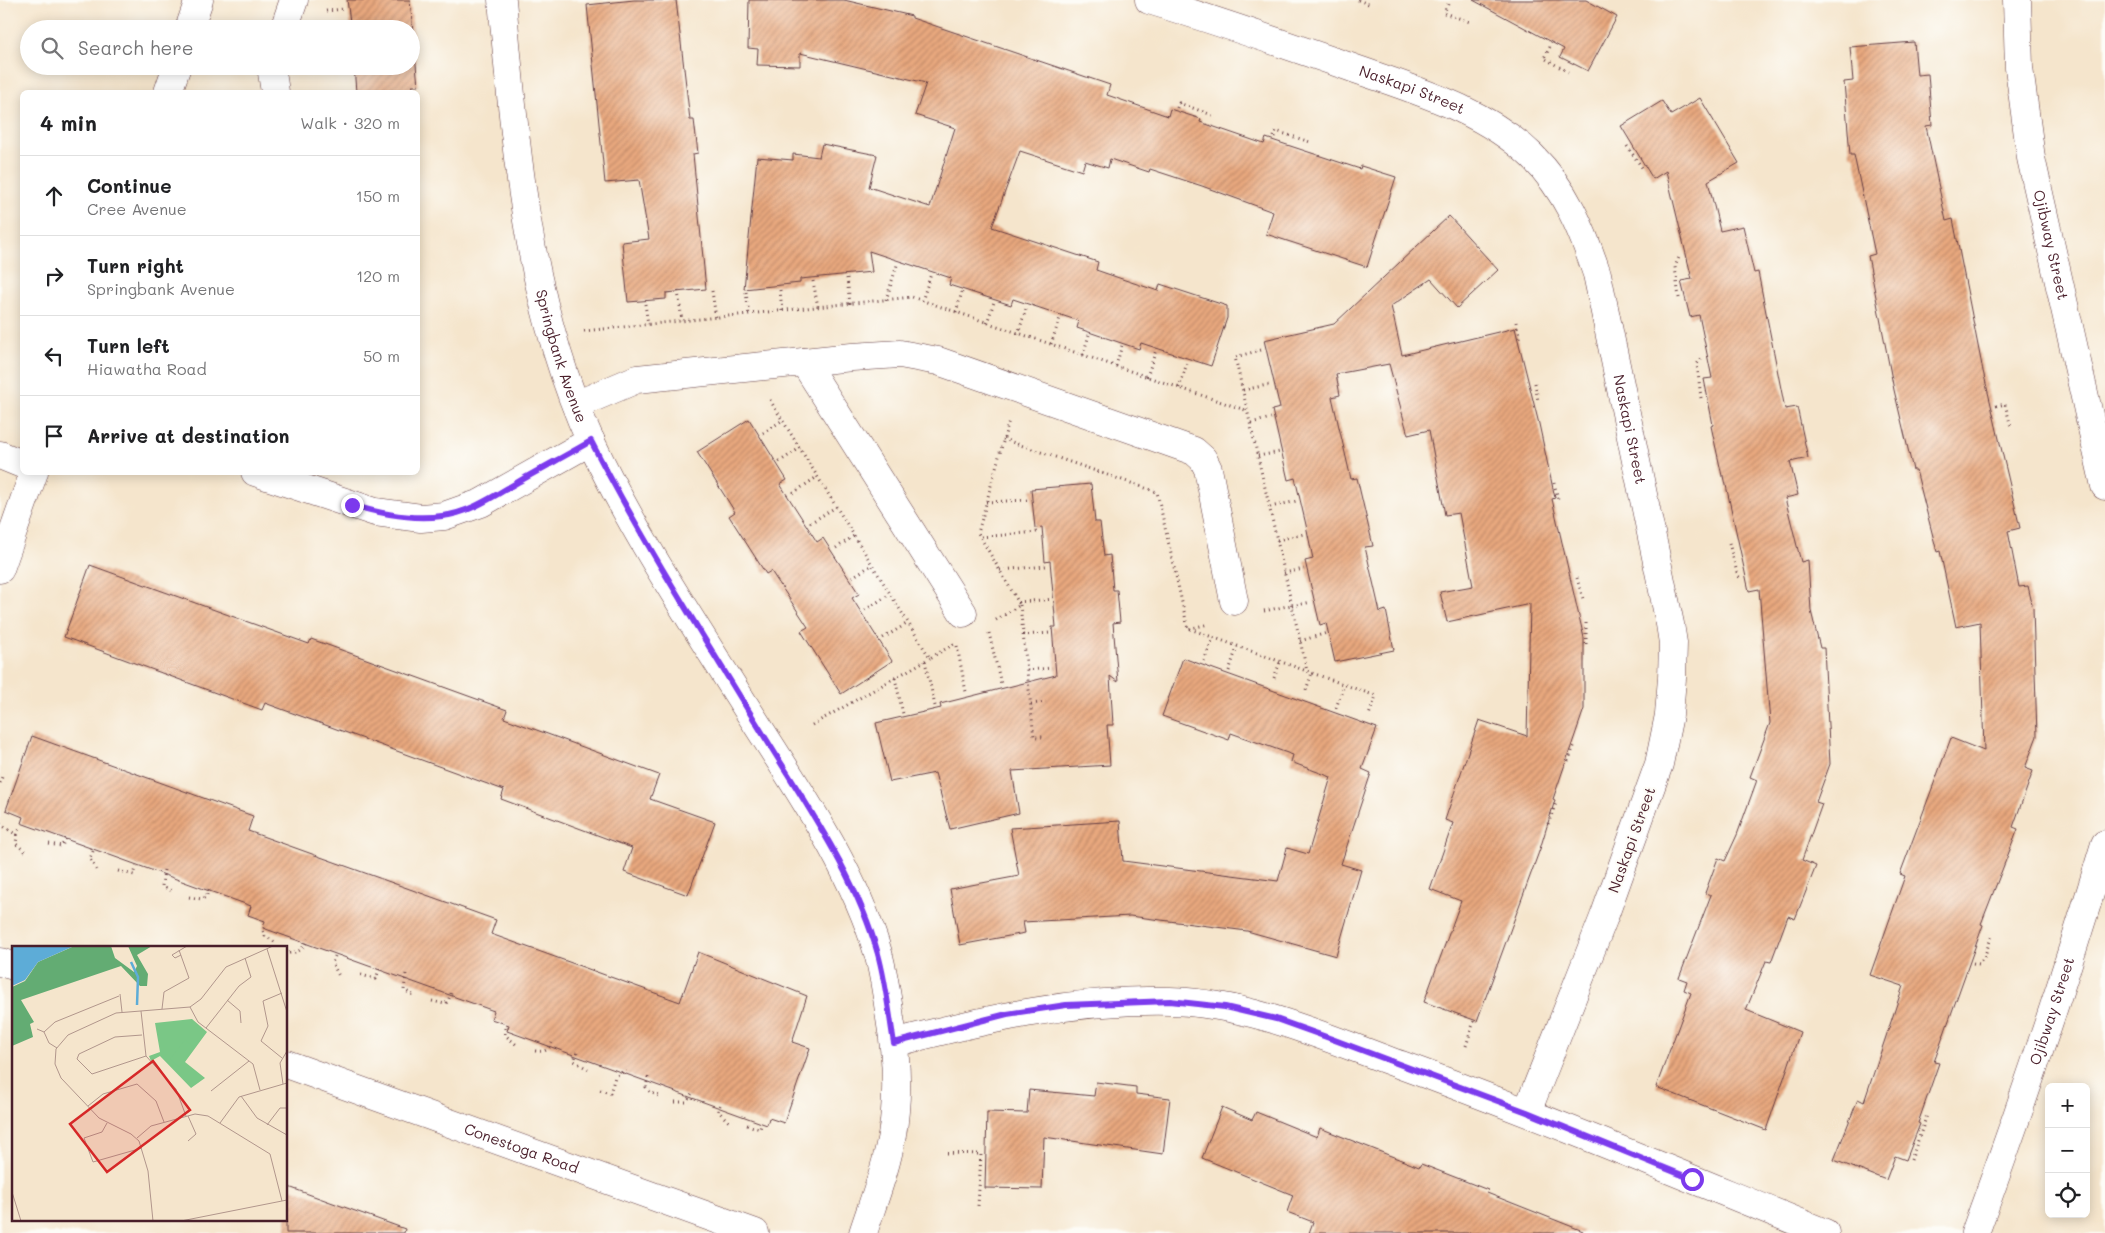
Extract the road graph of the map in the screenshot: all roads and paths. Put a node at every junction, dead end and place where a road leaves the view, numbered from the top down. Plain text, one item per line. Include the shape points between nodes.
1 (198, 0) edge
2 (294, 0) edge
3 (502, 0) edge
4 (1149, 0) edge
5 (1358, 0) edge
6 (2017, 0) edge
7 (1448, 4) dead end
8 (1371, 5) dead end
9 (192, 20) edge
10 (287, 20) edge
11 (1470, 22) dead end
12 (1550, 47) dead end
13 (1568, 72) dead end
14 (174, 75) edge
15 (287, 75) edge
16 (273, 77) edge
17 (169, 90) edge
18 (1177, 108) dead end
19 (1212, 115) dead end
20 (1274, 137) dead end
21 (1310, 142) dead end
22 (1627, 146) dead end
23 (1643, 170) dead end
24 (1679, 257) dead end
25 (898, 262) dead end
26 (931, 274) dead end
27 (847, 278) dead end
28 (813, 280) dead end
29 (780, 290) dead end
30 (678, 291) dead end
31 (712, 291) dead end
32 (746, 292) dead end
33 (962, 292) dead end
34 (1679, 298) dead end
35 (886, 300) dead end
36 (922, 301) dead end
37 (994, 302) dead end
38 (645, 304) dead end
39 (850, 304) dead end
40 (1027, 306) dead end
41 (818, 307) dead end
42 (782, 310) dead end
43 (956, 312) dead end
44 (749, 314) dead end
45 (716, 318) dead end
46 (1060, 318) dead end
47 (682, 321) dead end
48 (1516, 322) dead end
49 (987, 323) dead end
50 (648, 324) dead end
51 (1018, 334) dead end
52 (1089, 335) dead end
53 (1520, 338) dead end
54 (1051, 344) dead end
55 (1122, 345) dead end
56 (1156, 350) dead end
57 (1260, 350) dead end
58 (1083, 355) dead end
59 (1702, 358) dead end
60 (1188, 360) dead end
61 (804, 362) junction
62 (1116, 366) dead end
63 (1147, 377) dead end
64 (1535, 383) dead end
65 (1272, 384) dead end
66 (1179, 388) dead end
67 (1243, 390) junction
68 (1701, 398) dead end
69 (1538, 401) dead end
70 (576, 405) junction
71 (1996, 406) dead end
72 (1271, 418) dead end
73 (783, 420) dead end
74 (1251, 423) junction
75 (2011, 427) dead end
76 (763, 433) dead end
77 (1003, 439) dead end
78 (591, 441) junction
79 (800, 448) dead end
80 (1280, 452) dead end
81 (0, 455) edge
82 (1258, 456) junction
83 (779, 462) dead end
84 (20, 463) edge
85 (33, 475) edge
86 (264, 475) edge
87 (818, 476) dead end
88 (1554, 483) dead end
89 (2105, 486) edge
90 (793, 493) dead end
91 (1558, 499) dead end
92 (1029, 500) dead end
93 (1297, 501) dead end
94 (986, 502) dead end
95 (836, 507) dead end
96 (1270, 507) junction
97 (810, 523) dead end
98 (1037, 532) dead end
99 (1304, 534) dead end
100 (854, 536) dead end
101 (981, 537) dead end
102 (1277, 540) junction
103 (1729, 543) dead end
104 (836, 548) dead end
105 (872, 565) dead end
106 (1046, 566) dead end
107 (0, 569) edge
108 (1304, 569) dead end
109 (1000, 570) dead end
110 (1284, 573) junction
111 (852, 577) dead end
112 (1577, 578) dead end
113 (1742, 579) dead end
114 (890, 594) dead end
115 (1054, 599) dead end
116 (1582, 599) dead end
117 (1312, 602) dead end
118 (1292, 606) junction
119 (1244, 607) joint
120 (865, 610) dead end
121 (963, 613) dead end
122 (1216, 622) dead end
123 (908, 623) dead end
124 (1586, 623) dead end
125 (988, 625) dead end
126 (1188, 629) junction
127 (1050, 633) dead end
128 (1327, 633) dead end
129 (1023, 635) junction
130 (883, 638) dead end
131 (1213, 638) junction
132 (1300, 641) junction
133 (957, 642) dead end
134 (1586, 644) dead end
135 (1238, 646) junction
136 (930, 658) dead end
137 (925, 661) junction
138 (1204, 661) dead end
139 (1280, 662) junction
140 (1052, 668) dead end
141 (1027, 670) junction
142 (1229, 671) dead end
143 (1306, 671) junction
144 (1312, 673) junction
145 (895, 678) junction
146 (1274, 678) dead end
147 (1001, 684) dead end
148 (1344, 685) junction
149 (1306, 690) dead end
150 (966, 692) dead end
151 (1046, 702) dead end
152 (1031, 704) junction
153 (935, 706) dead end
154 (1336, 708) dead end
155 (903, 714) dead end
156 (1369, 714) dead end
157 (812, 725) dead end
158 (1045, 737) dead end
159 (1575, 744) dead end
160 (1568, 761) dead end
161 (2, 777) dead end
162 (0, 783) edge
163 (1556, 803) dead end
164 (0, 824) edge
165 (1548, 824) dead end
166 (21, 826) dead end
167 (17, 835) junction
168 (66, 836) dead end
169 (48, 844) dead end
170 (2105, 844) edge
171 (93, 851) dead end
172 (26, 852) dead end
173 (138, 862) dead end
174 (118, 870) dead end
175 (164, 870) dead end
176 (98, 873) dead end
177 (210, 887) dead end
178 (172, 891) dead end
179 (190, 897) dead end
180 (263, 931) dead end
181 (1992, 935) dead end
182 (308, 939) dead end
183 (275, 942) dead end
184 (289, 953) dead end
185 (335, 956) dead end
186 (1973, 963) dead end
187 (380, 967) dead end
188 (406, 974) dead end
189 (361, 975) dead end
190 (340, 978) dead end
191 (452, 991) dead end
192 (414, 996) dead end
193 (432, 1001) dead end
194 (1474, 1022) dead end
195 (505, 1028) dead end
196 (552, 1043) dead end
197 (894, 1043) junction
198 (518, 1046) dead end
199 (1466, 1046) dead end
200 (535, 1051) dead end
201 (577, 1052) dead end
202 (288, 1065) edge
203 (588, 1068) dead end
204 (626, 1070) dead end
205 (648, 1077) dead end
206 (600, 1090) dead end
207 (693, 1092) dead end
208 (659, 1096) dead end
209 (675, 1102) dead end
210 (720, 1105) dead end
211 (1527, 1112) junction
212 (1928, 1115) dead end
213 (730, 1124) dead end
214 (747, 1125) dead end
215 (761, 1125) dead end
216 (947, 1154) dead end
217 (1911, 1160) dead end
218 (978, 1206) dead end
219 (755, 1233) edge
220 (863, 1233) edge
221 (1825, 1233) edge
222 (1975, 1233) edge

1 - 9 street
2 - 10 street
3 - 70 street, Springbank Avenue via 522,201 552,335
4 - 211 street, Naskapi Street via 1433,95 1511,138 1550,176 1581,226 1597,274 1670,624 1673,643 1670,706 1656,772 1604,917
5 - 8 path
6 - 89 street, Ojibway Street via 2019,68 2031,158
7 - 11 path via 1444,13
12 - 13 path via 1544,58
14 - 17 street
15 - 16 path
18 - 19 path via 1179,103
20 - 21 path via 1276,131
22 - 23 path
24 - 34 path via 1675,267
25 - 35 path
26 - 36 path
27 - 39 path
28 - 41 path
29 - 42 path
30 - 47 path
31 - 45 path
32 - 44 path
33 - 43 path
37 - 49 path
38 - 50 path
40 - 51 path
46 - 54 path
48 - 53 path
52 - 58 path
55 - 62 path
56 - 63 path
57 - 67 path via 1235,357
59 - 68 path via 1697,364
60 - 66 path
61 - 70 street via 638,379
61 - 119 street via 900,354 919,356 1194,451 1208,469
61 - 121 street
64 - 69 path
65 - 67 path
67 - 74 path
70 - 78 street, Springbank Avenue
71 - 75 path via 2005,404
72 - 74 path
73 - 76 path
74 - 82 path
77 - 126 path via 1157,492
78 - 86 street via 481,503 444,516 421,518 375,512
78 - 197 street, Springbank Avenue via 667,579 836,856 860,905 878,954
79 - 83 path
80 - 82 path
81 - 84 street
82 - 96 path
85 - 107 street
87 - 90 path
88 - 91 path
92 - 94 path
93 - 96 path
95 - 97 path
96 - 102 path
98 - 101 path
99 - 102 path
100 - 104 path
102 - 110 path
103 - 113 path via 1738,576
105 - 111 path
106 - 109 path
108 - 110 path
110 - 118 path
112 - 116 path
114 - 120 path
115 - 129 path via 1019,604
117 - 118 path
118 - 119 path
118 - 132 path
122 - 126 path
123 - 130 path
124 - 134 path
125 - 147 path
126 - 131 path
127 - 129 path
128 - 132 path
129 - 141 path
131 - 135 path
131 - 138 path
132 - 143 path
133 - 150 path
135 - 139 path
135 - 142 path
136 - 137 path
137 - 145 path
137 - 153 path
139 - 143 path
139 - 146 path
140 - 141 path
141 - 152 path
143 - 144 path
144 - 148 path
144 - 149 path
145 - 155 path
145 - 157 path
148 - 154 path
148 - 156 path via 1376,696
151 - 152 path
152 - 158 path via 1034,737
159 - 160 path
161 - 162 path
163 - 165 path
164 - 167 path
166 - 167 path
167 - 172 path via 16,844
168 - 169 path via 62,846
170 - 222 street, Ojibway Street via 2069,962
171 - 176 path via 90,859
173 - 174 path via 134,875
175 - 178 path via 162,886
177 - 179 path via 206,897
180 - 183 path
181 - 186 path via 1984,958 1979,964
182 - 184 path via 304,949
185 - 190 path via 332,963
187 - 189 path via 376,979
188 - 192 path via 404,990
191 - 193 path via 445,1004
194 - 199 path
195 - 198 path via 505,1035
196 - 200 path via 543,1052
197 - 211 street via 1007,1014 1047,1008 1170,1001 1225,1007 1276,1019
197 - 220 street, Springbank Avenue via 896,1107 892,1139
201 - 203 path via 574,1061
202 - 219 street, Conestoga Road
204 - 206 path via 615,1077 610,1093
205 - 208 path via 646,1087
207 - 209 path via 686,1102
210 - 213 path via 720,1115
211 - 221 street
212 - 217 path
214 - 215 path via 760,1129
216 - 218 path via 981,1154

